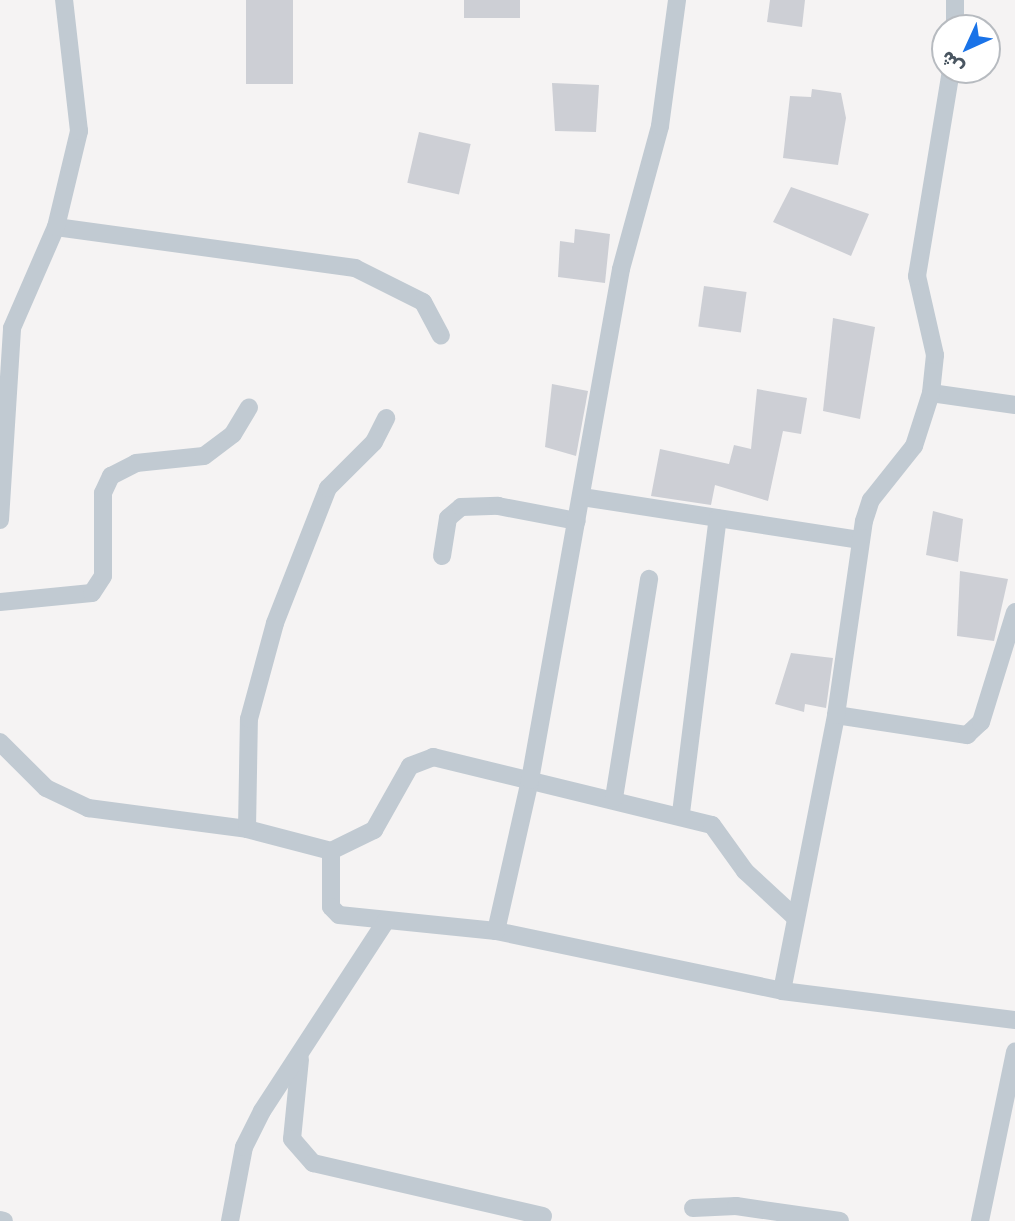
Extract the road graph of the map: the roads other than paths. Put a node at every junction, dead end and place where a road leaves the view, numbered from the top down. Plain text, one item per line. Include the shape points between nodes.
1 (64, 0) edge
2 (677, 0) edge
3 (949, 84) edge
4 (56, 227) junction
5 (6, 329) edge
6 (441, 336) dead end
7 (931, 393) junction
8 (1015, 405) edge
9 (249, 407) dead end
10 (386, 418) dead end
11 (582, 496) junction
12 (718, 518) junction
13 (0, 520) edge
14 (578, 521) junction
15 (861, 540) junction
16 (442, 556) dead end
17 (649, 579) dead end
18 (0, 602) edge
19 (1015, 612) edge
20 (836, 715) junction
21 (0, 742) edge
22 (530, 780) junction
23 (614, 798) junction
24 (681, 813) junction
25 (247, 829) junction
26 (331, 851) junction
27 (796, 918) junction
28 (386, 921) junction
29 (496, 931) junction
30 (782, 991) junction
31 (1015, 1020) edge
32 (1015, 1052) edge
33 (300, 1059) junction
34 (693, 1208) dead end
35 (543, 1216) dead end
36 (230, 1221) edge
37 (840, 1221) edge
38 (980, 1221) edge

1 - 4 street via 79,131
2 - 11 street via 660,125 626,246
3 - 7 street via 917,276 935,355
4 - 5 street
4 - 6 street via 355,268 423,302
5 - 13 street
7 - 8 street
7 - 15 street via 914,446 871,500
9 - 18 street via 233,434 204,456 136,463 111,475 103,493 103,576 92,593
10 - 25 street via 374,442 328,488 275,622 249,719
11 - 12 street
11 - 14 street
12 - 15 street
12 - 24 street
14 - 16 street via 498,506 461,507 448,518
14 - 22 street
15 - 20 street
17 - 23 street
19 - 20 street via 976,730 960,735
20 - 27 street
21 - 25 street via 46,788 88,808
22 - 23 street
22 - 26 street via 422,758 410,766 374,830
22 - 29 street
23 - 24 street
24 - 27 street via 722,831 745,871
25 - 26 street
26 - 28 street via 334,912
27 - 30 street
28 - 29 street
28 - 33 street
29 - 30 street
30 - 31 street
32 - 38 street
33 - 35 street via 292,1139 313,1163
33 - 36 street via 244,1147
34 - 37 street via 736,1206

